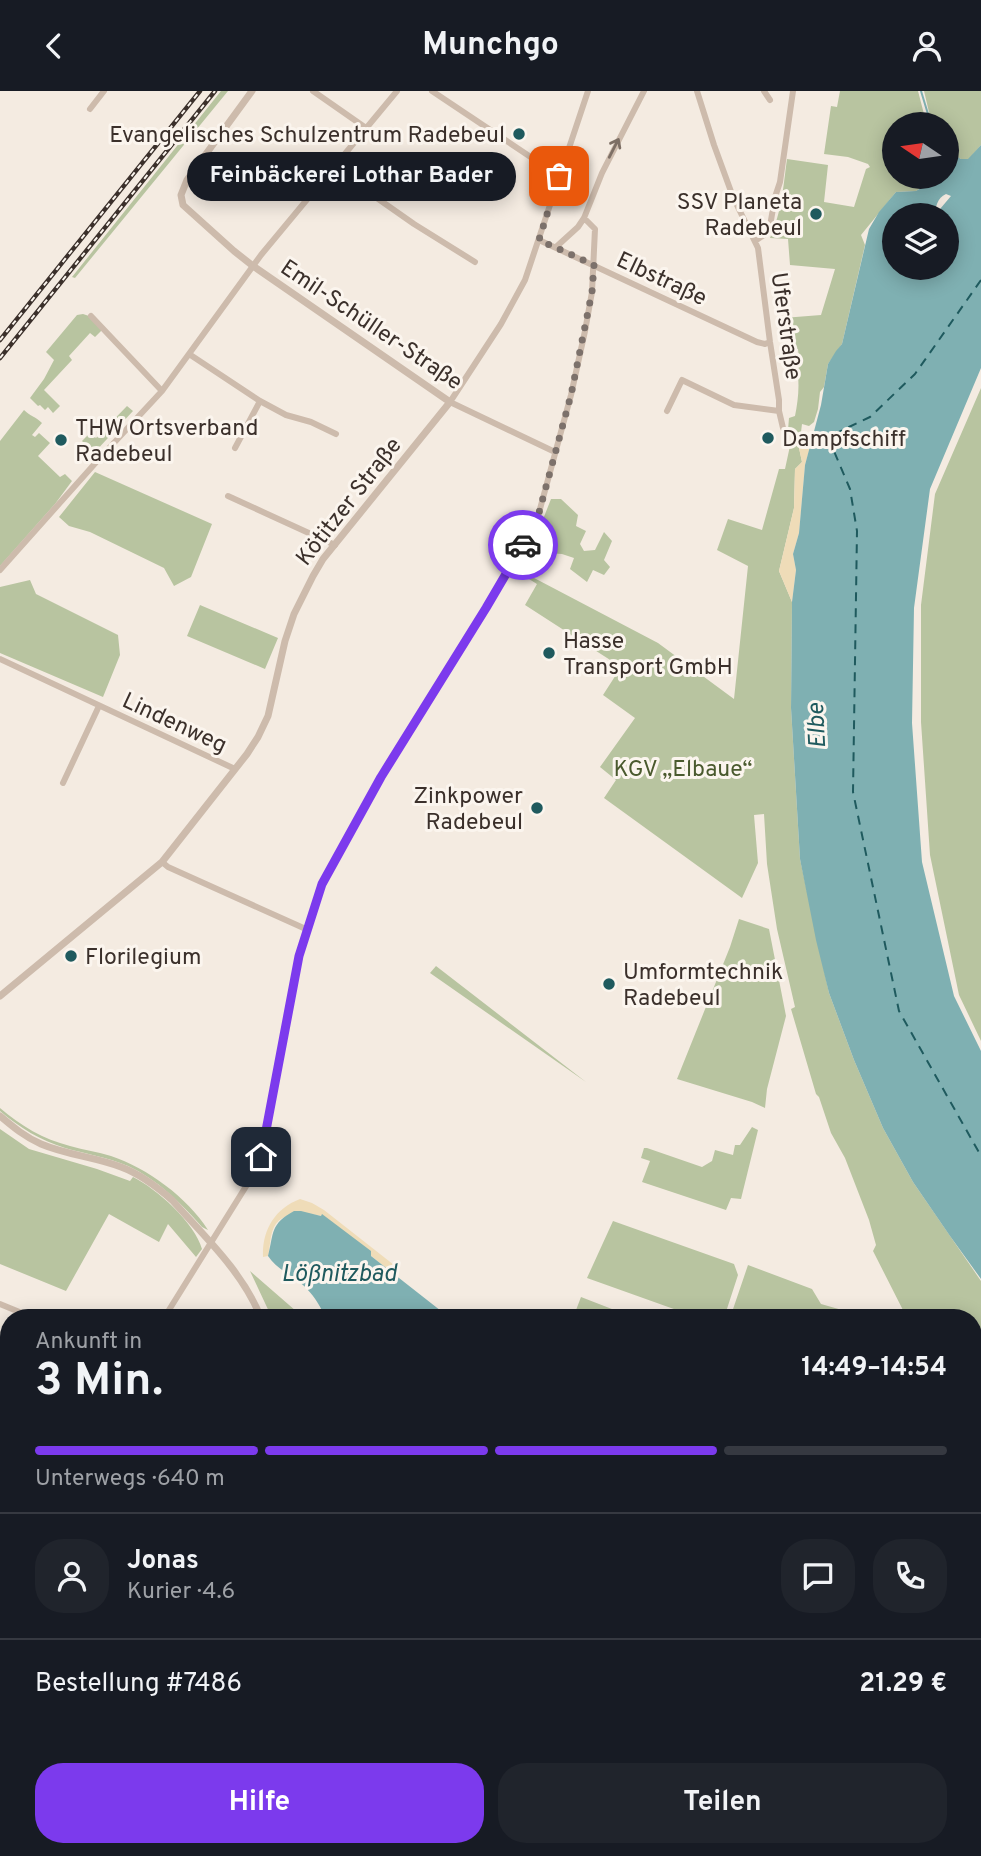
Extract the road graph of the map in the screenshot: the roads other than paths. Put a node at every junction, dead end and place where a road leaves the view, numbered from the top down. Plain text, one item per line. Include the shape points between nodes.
1 (104, 91) edge
2 (252, 91) edge
3 (313, 91) edge
4 (397, 91) edge
5 (432, 91) edge
6 (588, 91) edge
7 (644, 91) edge
8 (697, 91) edge
9 (764, 91) edge
10 (793, 91) edge
11 (770, 100) dead end
12 (90, 109) dead end
13 (366, 128) junction
14 (334, 168) junction
15 (559, 176) junction
16 (584, 218) junction
17 (539, 240) junction
18 (755, 241) junction
19 (556, 247) junction
20 (475, 262) dead end
21 (594, 265) junction
22 (253, 266) junction
23 (91, 316) dead end
24 (770, 342) junction
25 (189, 355) junction
26 (162, 391) junction
27 (261, 401) junction
28 (450, 403) junction
29 (667, 411) dead end
30 (779, 411) junction
31 (783, 428) dead end
32 (335, 434) dead end
33 (235, 448) dead end
34 (555, 452) junction
35 (228, 496) dead end
36 (335, 545) junction
37 (0, 570) edge
38 (0, 659) edge
39 (99, 706) junction
40 (235, 769) junction
41 (63, 783) dead end
42 (162, 862) junction
43 (308, 930) junction
44 (0, 996) edge
45 (0, 1116) edge
46 (211, 1244) junction
47 (169, 1309) edge
48 (257, 1309) edge

1 - 12 street
2 - 22 street, Emil-Schüller-Straße via 187,180 181,195 183,205
3 - 13 street
4 - 13 street
5 - 15 street
6 - 15 street, Kötitzer Straße
16 -> 7 street
8 - 18 street, Uferstraße via 733,197
9 - 11 street
10 - 18 street via 772,219
13 - 14 street
14 - 20 street
14 - 22 street
15 - 17 street, Kötitzer Straße
16 - 19 street
16 - 21 street via 595,229
17 - 19 street, Elbstraße
17 - 28 street, Kötitzer Straße via 518,293
18 - 24 street, Uferstraße
19 - 21 street, Elbstraße
21 - 24 street, Elbstraße via 757,342
21 - 34 street via 585,331
22 - 25 street
22 - 28 street, Emil-Schüller-Straße
23 - 26 street
24 - 30 street, Uferstraße
25 - 26 street
25 - 27 street
26 - 37 street
27 - 32 street
27 - 33 street
28 - 34 street, Emil-Schüller-Straße
28 - 36 street, Kötitzer Straße
29 - 30 street, Uferstraße via 682,380 734,405
30 - 31 street, Uferstraße
34 - 43 street via 537,520 373,791 322,884
35 - 36 street
36 - 40 street, Kötitzer Straße via 294,614 268,716
38 - 39 street, Lindenweg
39 - 40 street, Lindenweg
39 - 41 street, Lindenweg
40 - 42 street, Kötitzer Straße
42 - 43 street
42 - 44 street, Kötitzer Straße
43 - 46 street via 258,1167
45 - 46 street via 41,1144 120,1166 147,1180 172,1200
46 - 47 street
46 - 48 street via 238,1276

